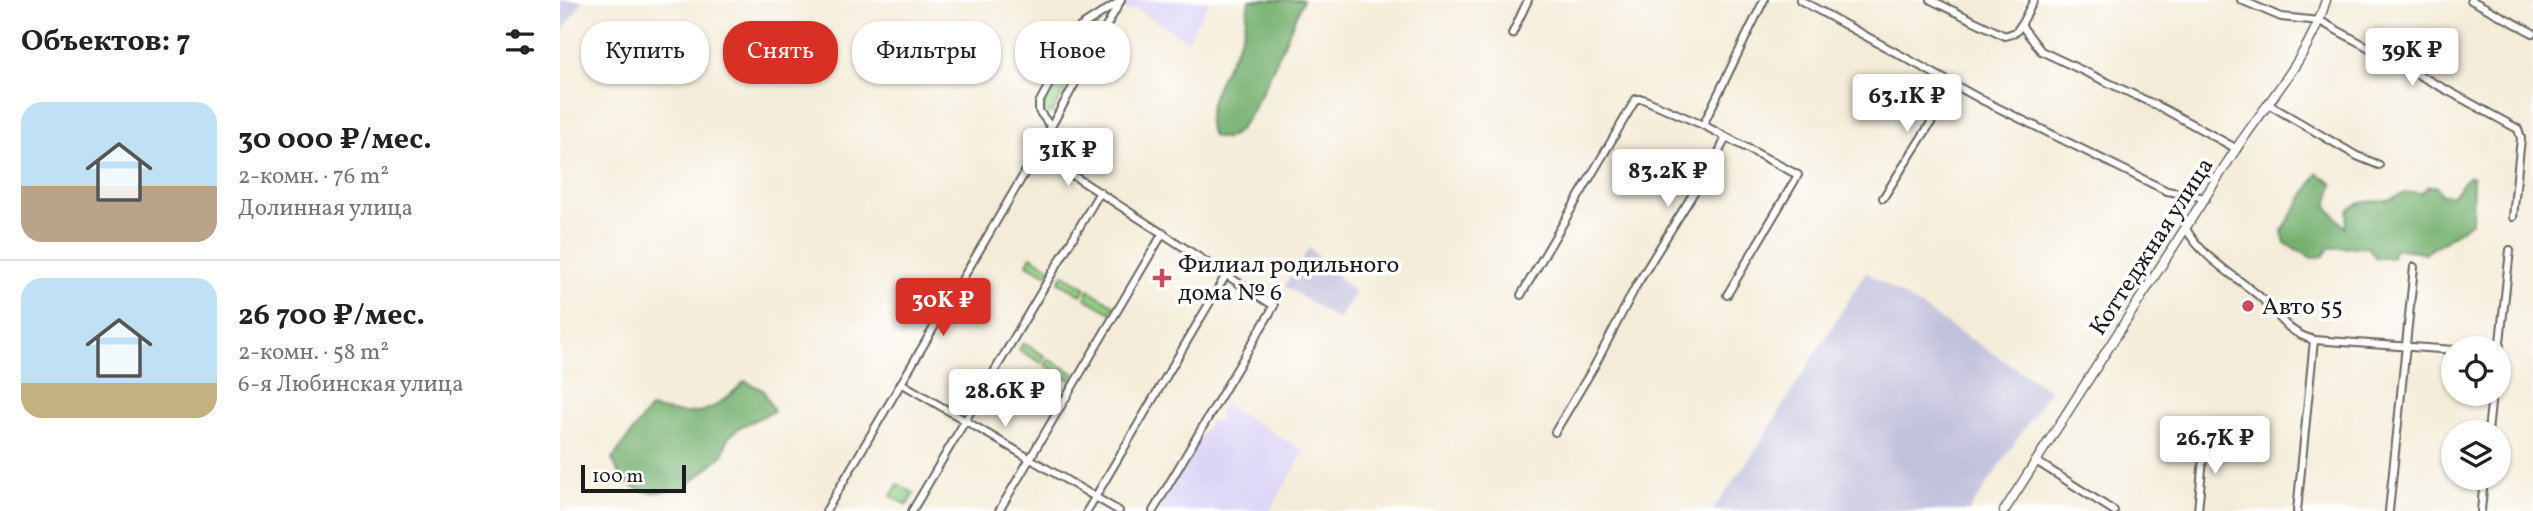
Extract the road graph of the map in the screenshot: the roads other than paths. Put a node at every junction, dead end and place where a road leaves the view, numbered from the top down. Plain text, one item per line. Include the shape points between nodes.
1 (1121, 0) edge
2 (1528, 0) edge
3 (1764, 0) edge
4 (1801, 0) edge
5 (1931, 0) edge
6 (2241, 0) edge
7 (2326, 0) edge
8 (2471, 0) edge
9 (2030, 1) edge
10 (2320, 21) junction
11 (2021, 25) junction
12 (2533, 33) edge
13 (1512, 34) dead end
14 (1955, 85) junction
15 (2269, 104) junction
16 (1703, 125) junction
17 (1051, 127) junction
18 (1726, 137) junction
19 (2237, 149) junction
20 (1037, 152) junction
21 (2379, 165) dead end
22 (1100, 192) junction
23 (1883, 198) dead end
24 (2206, 198) junction
25 (2513, 217) dead end
26 (2186, 229) junction
27 (1163, 233) junction
28 (2510, 250) dead end
29 (2414, 267) dead end
30 (1226, 275) junction
31 (1521, 295) dead end
32 (1727, 295) dead end
33 (2501, 336) edge
34 (2314, 340) junction
35 (2406, 346) junction
36 (2441, 349) edge
37 (901, 383) junction
38 (965, 421) junction
39 (1555, 432) dead end
40 (2205, 437) dead end
41 (1030, 459) junction
42 (2036, 461) junction
43 (2483, 490) edge
44 (1096, 497) junction
45 (2101, 507) edge
46 (826, 511) edge
47 (912, 511) edge
48 (999, 511) edge
49 (1087, 511) edge
50 (1119, 511) edge
51 (1153, 511) edge
52 (2004, 511) edge
53 (2114, 511) edge
54 (2198, 511) edge
55 (2297, 511) edge
56 (2389, 511) edge
57 (2481, 511) edge

1 - 17 street
1 - 17 street via 1087,21 1072,41 1039,103 1039,111
2 - 13 street
3 - 16 street
4 - 14 street
5 - 11 street via 2005,36
6 - 10 street via 2281,17
7 - 10 street, Коттеджная улица
8 - 12 street
9 - 11 street
10 - 15 street, Коттеджная улица
10 - 25 street via 2518,129 2521,138
11 - 19 street via 2041,51
14 - 23 street
14 - 24 street via 2167,191
15 - 19 street, Коттеджная улица
15 - 21 street
16 - 18 street
16 - 31 street via 1636,99
17 - 20 street
18 - 32 street via 1798,175
18 - 39 street
19 - 24 street, Коттеджная улица
20 - 22 street
20 - 37 street
22 - 27 street
22 - 38 street
24 - 26 street, Коттеджная улица
26 - 34 street via 2194,243 2259,296 2291,331
26 - 42 street, Коттеджная улица
27 - 30 street
27 - 41 street
28 - 33 street
29 - 35 street
30 - 44 street
30 - 51 street via 1274,306
34 - 35 street
34 - 55 street
35 - 36 street
35 - 56 street
37 - 38 street
37 - 46 street
38 - 41 street
38 - 47 street
40 - 54 street
41 - 44 street
41 - 48 street
42 - 45 street
42 - 52 street, Коттеджная улица
43 - 57 street
44 - 49 street
44 - 50 street
45 - 53 street

